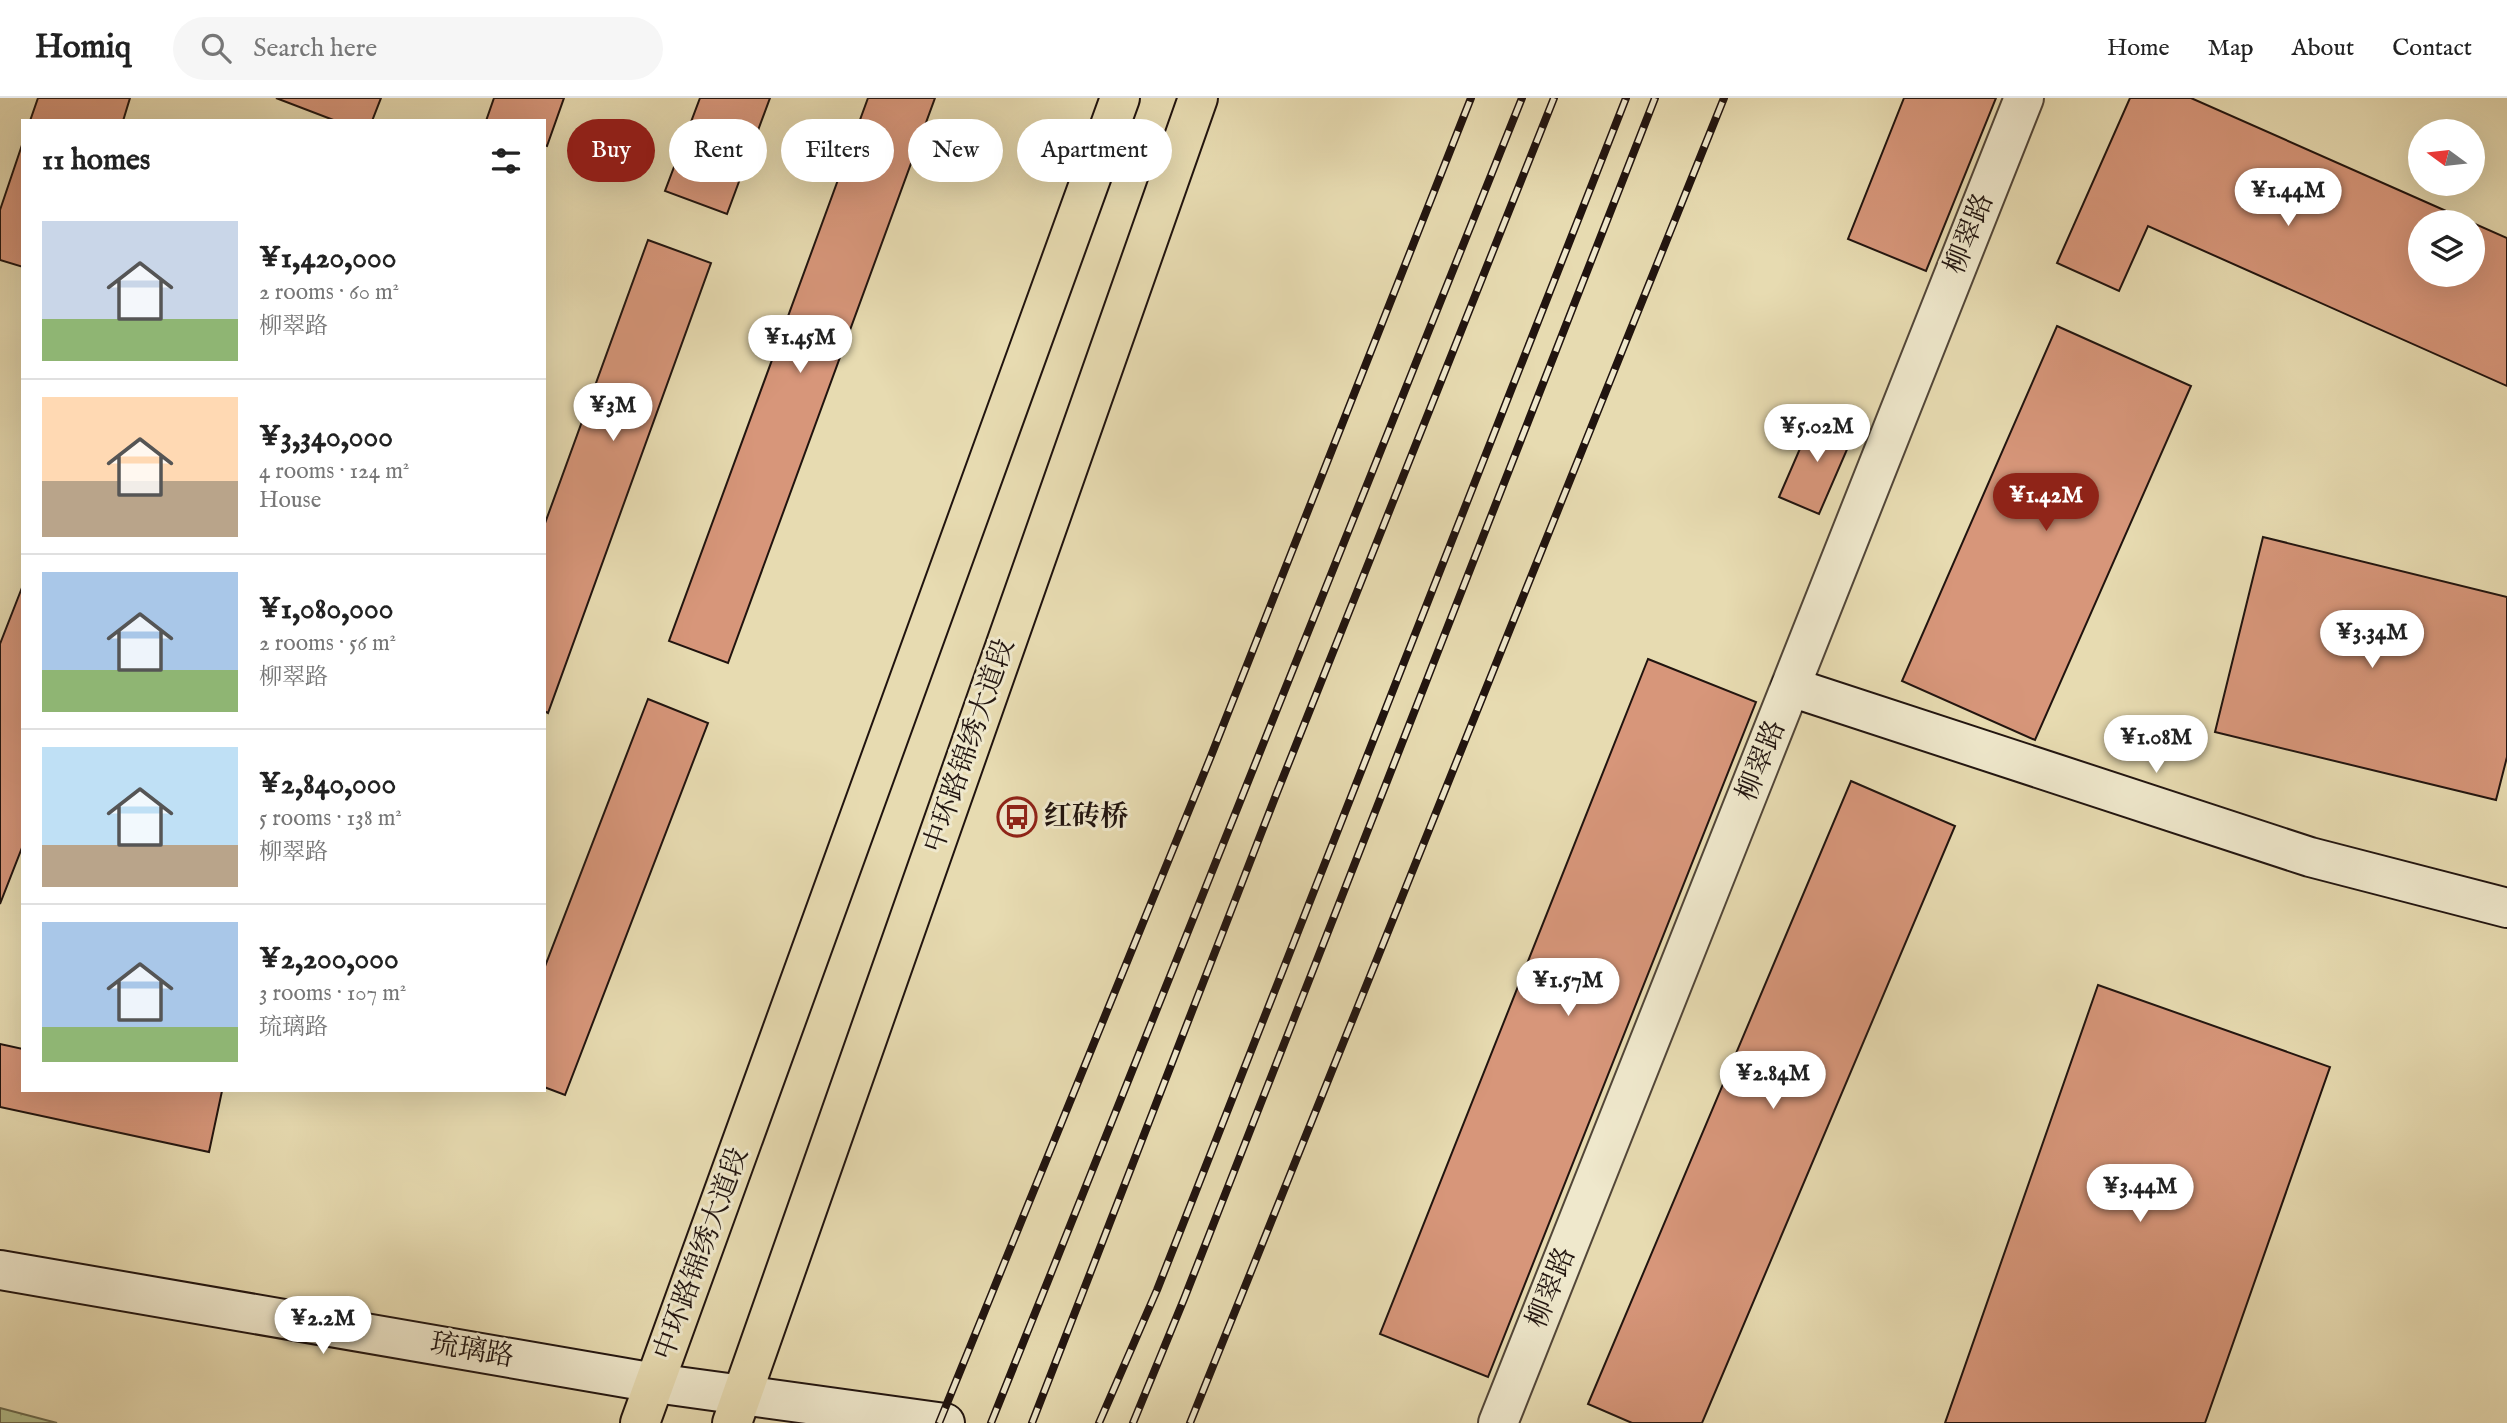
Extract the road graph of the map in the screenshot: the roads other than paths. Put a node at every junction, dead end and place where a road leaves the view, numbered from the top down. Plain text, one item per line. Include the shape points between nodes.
1 (1120, 98) edge
2 (1198, 98) edge
3 (2024, 98) edge
4 (1791, 687) junction
5 (2507, 908) edge
6 (0, 1270) edge
7 (655, 1383) junction
8 (737, 1408) edge
9 (640, 1423) edge
10 (945, 1423) edge
11 (1498, 1423) edge

1 - 7 main road, 中环路锦绣大道段
2 - 8 main road, 中环路锦绣大道段
3 - 4 street, 柳翠路
4 - 5 street via 2310,857
4 - 11 street, 柳翠路
6 - 7 street, 琉璃路
7 - 8 street, 琉璃路
7 - 9 main road, 中环路锦绣大道段
8 - 10 street, 琉璃路

